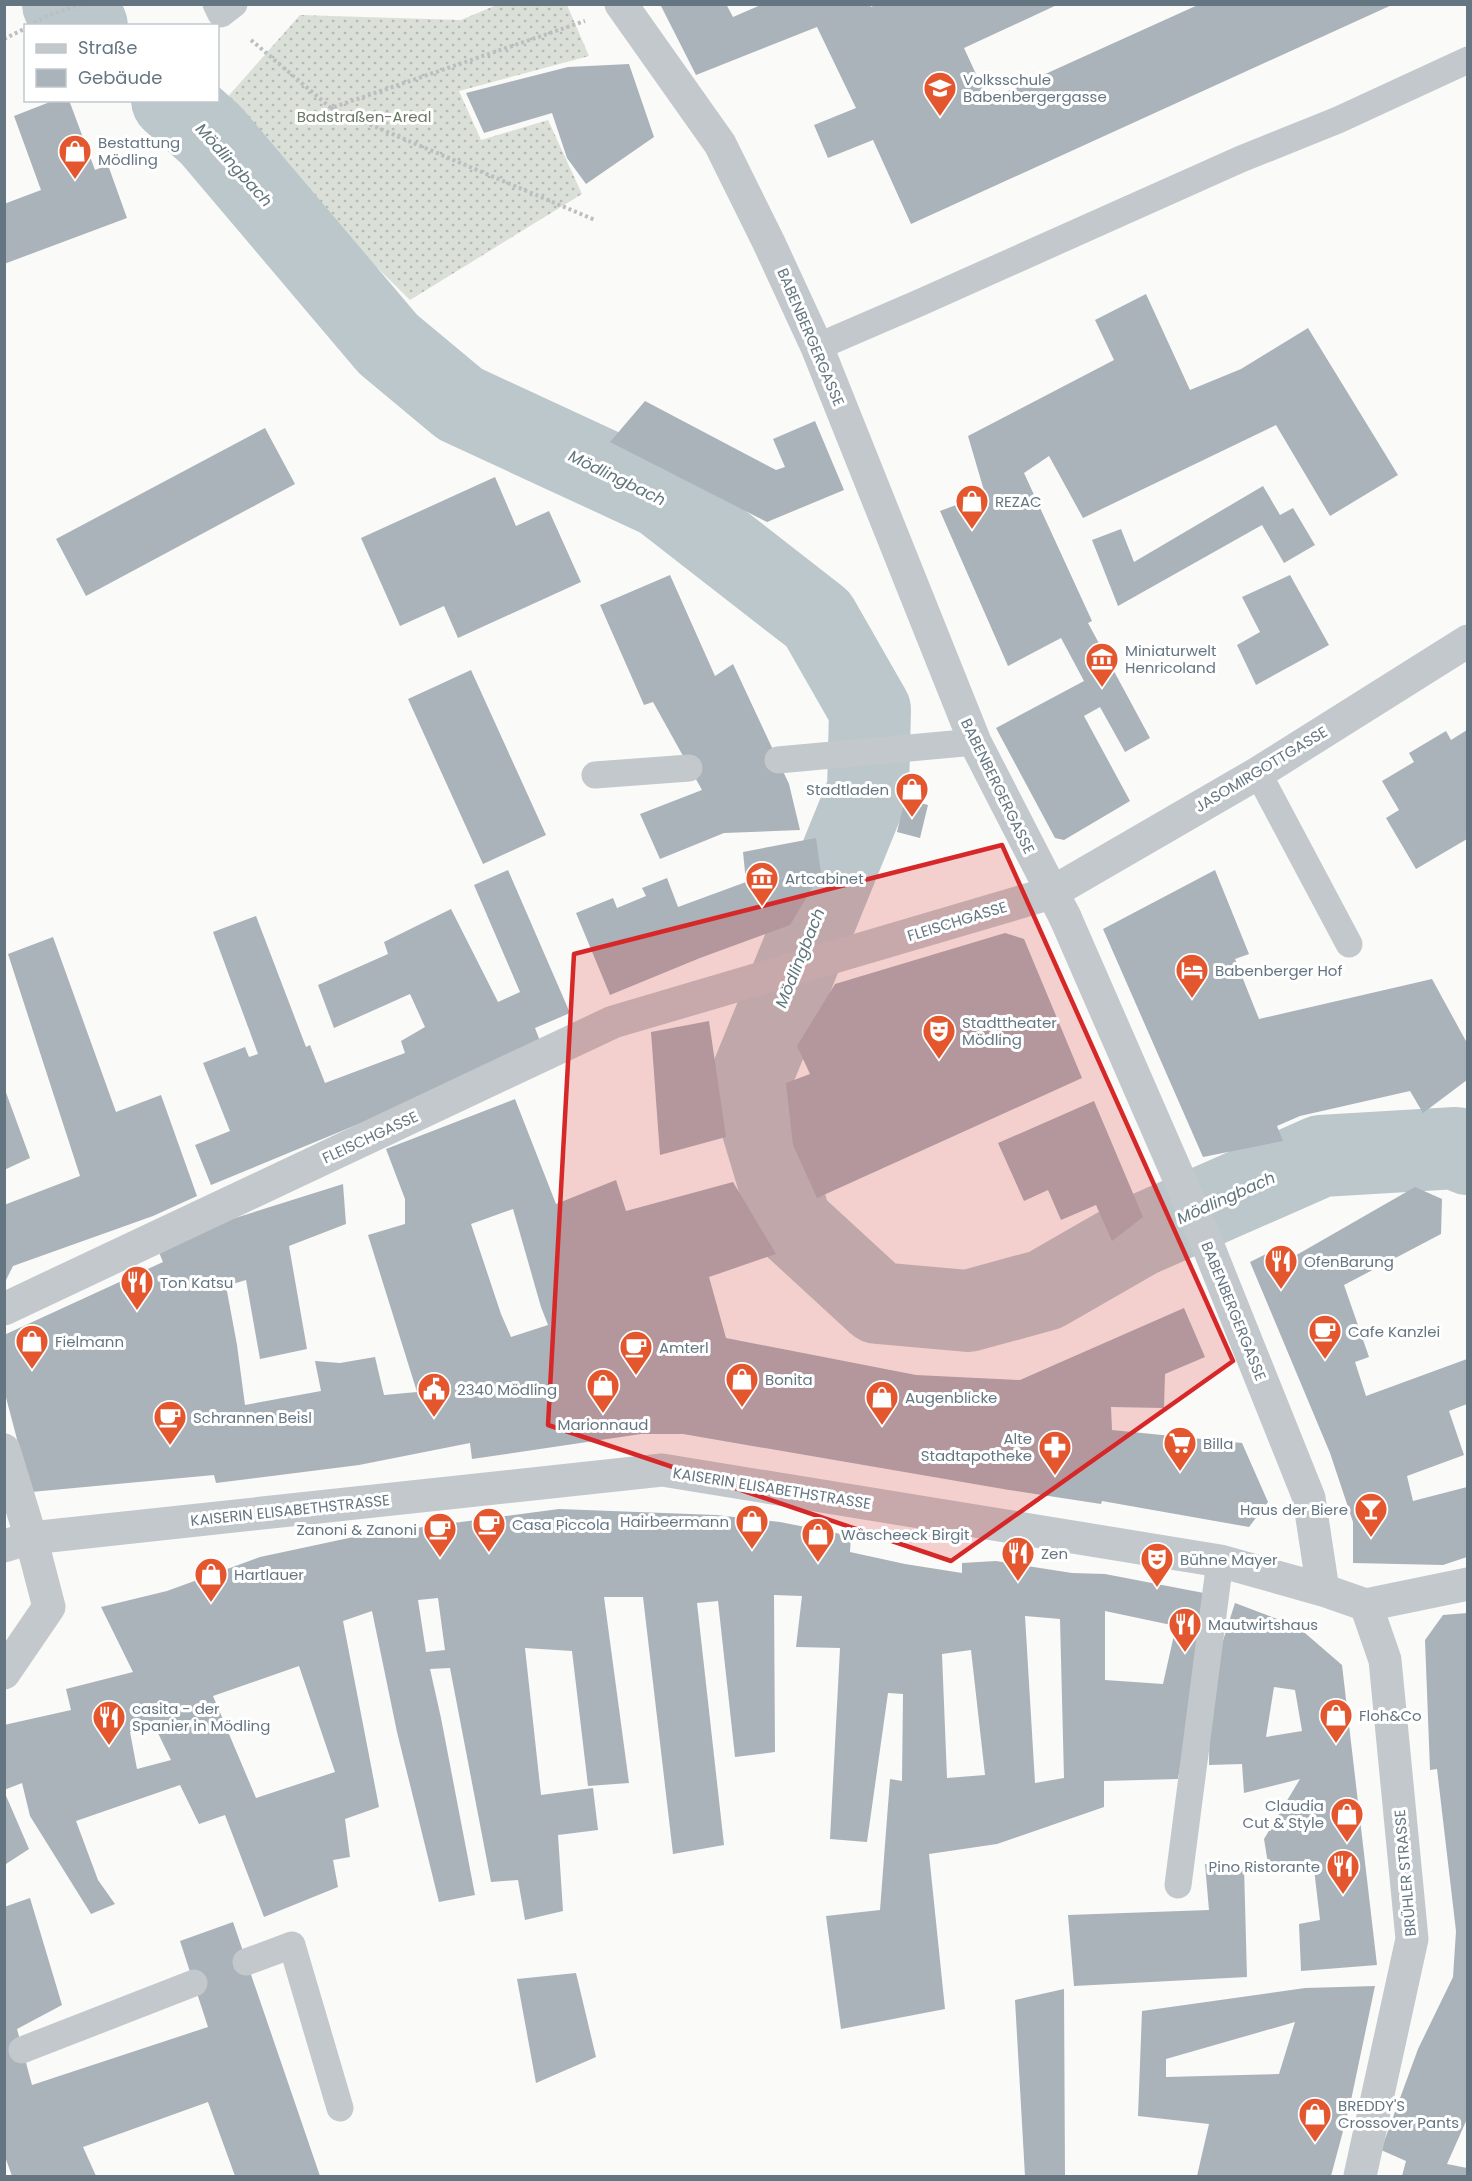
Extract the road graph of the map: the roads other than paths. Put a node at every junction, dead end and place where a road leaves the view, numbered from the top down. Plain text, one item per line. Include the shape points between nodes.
1 (622, 6) edge
2 (1467, 60) edge
3 (817, 347) junction
4 (1467, 641) edge
5 (975, 742) junction
6 (778, 760) dead end
7 (689, 768) dead end
8 (1258, 773) junction
9 (595, 776) dead end
10 (1058, 905) junction
11 (1349, 944) dead end
12 (4, 1309) edge
13 (4, 1450) edge
14 (18, 1542) edge
15 (1220, 1561) junction
16 (1467, 1584) edge
17 (1323, 1590) junction
18 (1365, 1605) junction
19 (4, 1674) edge
20 (1178, 1885) dead end
21 (246, 1962) dead end
22 (194, 1983) dead end
23 (22, 2049) dead end
24 (340, 2109) dead end
25 (1360, 2176) edge

1 - 3 street, BABENBERGERGASSE via 720,144
2 - 3 lane
3 - 5 street, BABENBERGERGASSE
4 - 8 street, JASOMIRGOTTGASSE
5 - 6 lane
5 - 10 street, BABENBERGERGASSE
7 - 9 lane
8 - 10 street, JASOMIRGOTTGASSE
8 - 11 lane
10 - 12 street, FLEISCHGASSE via 863,947 613,1022
10 - 17 street, BABENBERGERGASSE via 1167,1148 1309,1498
13 - 14 street
14 - 15 street, KAISERIN ELISABETHSTRASSE via 662,1470
14 - 19 street via 49,1607
15 - 17 street, KAISERIN ELISABETHSTRASSE
15 - 20 lane
16 - 18 street
17 - 18 street, KAISERIN ELISABETHSTRASSE
18 - 25 street, BRÜHLER STRASSE via 1385,1660 1412,1939
21 - 24 lane via 292,1945
22 - 23 lane

